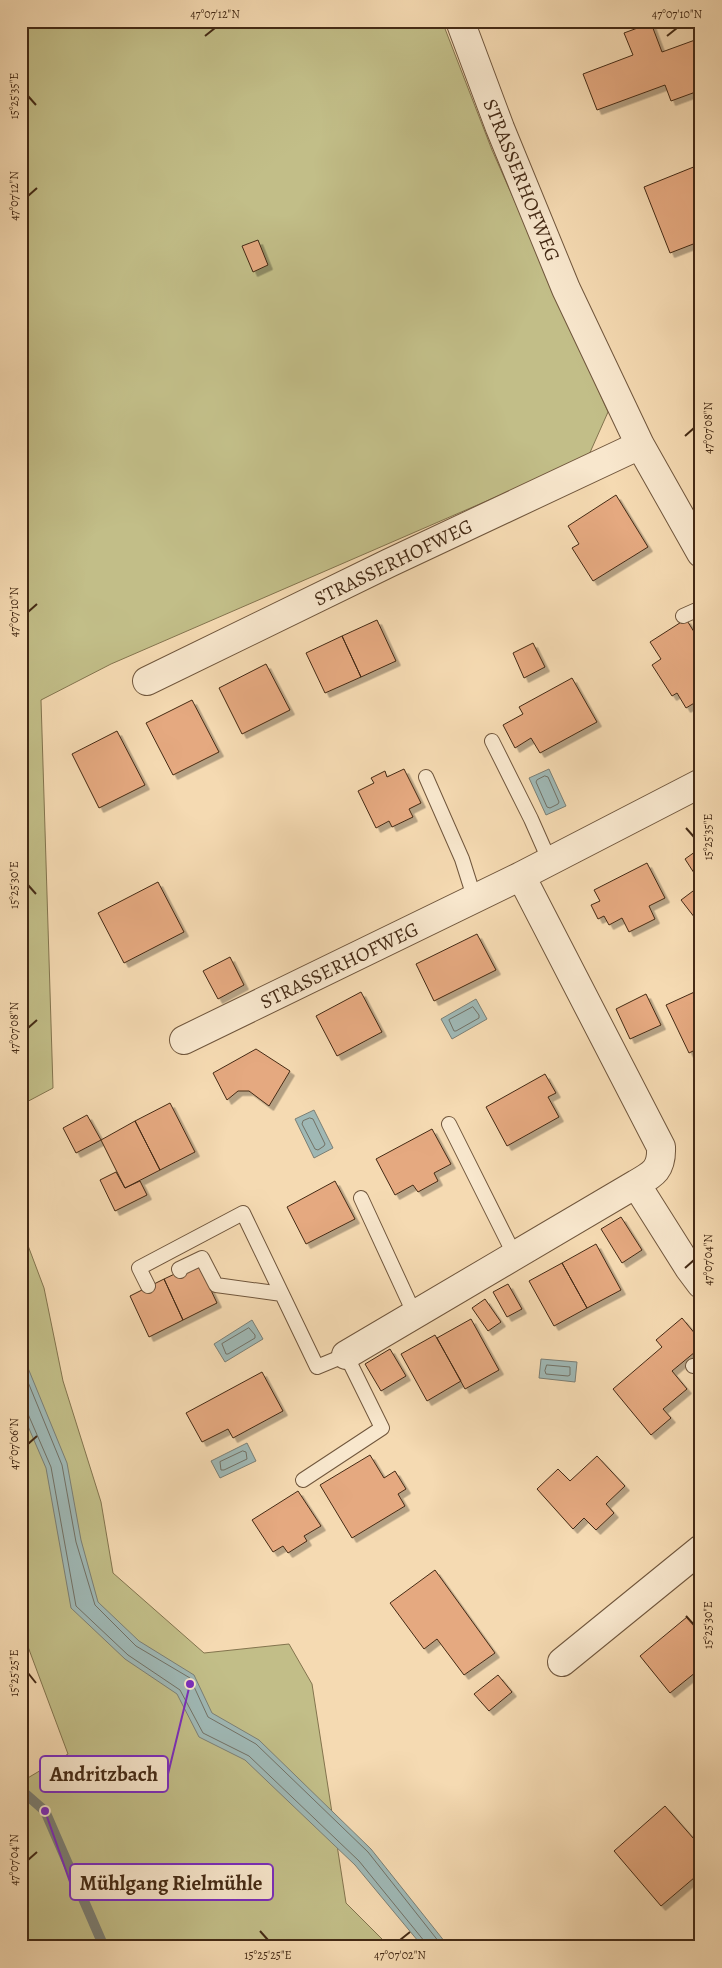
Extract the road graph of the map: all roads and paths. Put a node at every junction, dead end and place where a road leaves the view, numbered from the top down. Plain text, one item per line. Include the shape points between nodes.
1 (460, 21) edge
2 (640, 445) junction
3 (701, 553) edge
4 (701, 608) edge
5 (684, 616) dead end
6 (147, 681) dead end
7 (492, 741) dead end
8 (426, 777) dead end
9 (701, 783) edge
10 (550, 862) junction
11 (521, 876) junction
12 (475, 900) junction
13 (184, 1040) dead end
14 (449, 1124) dead end
15 (636, 1184) junction
16 (361, 1198) dead end
17 (515, 1256) junction
18 (180, 1271) dead end
19 (701, 1284) edge
20 (148, 1286) dead end
21 (282, 1294) junction
22 (415, 1315) junction
23 (346, 1355) junction
24 (303, 1480) dead end
25 (701, 1549) edge
26 (562, 1662) dead end

1 - 2 street, STRASSERHOFWEG via 566,289
2 - 3 street, STRASSERHOFWEG
2 - 6 street, STRASSERHOFWEG
4 - 5 lane
7 - 10 lane
8 - 12 lane via 462,859
9 - 10 street, STRASSERHOFWEG
10 - 11 street, STRASSERHOFWEG
11 - 12 street, STRASSERHOFWEG
11 - 15 street via 661,1147 662,1161 652,1175
12 - 13 street, STRASSERHOFWEG
14 - 17 lane
15 - 17 street
15 - 19 street
16 - 22 lane
17 - 22 street
18 - 21 lane via 179,1268 202,1258 216,1285
20 - 21 lane via 138,1268 243,1214
21 - 23 lane via 316,1367
22 - 23 street
23 - 24 lane via 382,1428
25 - 26 street

